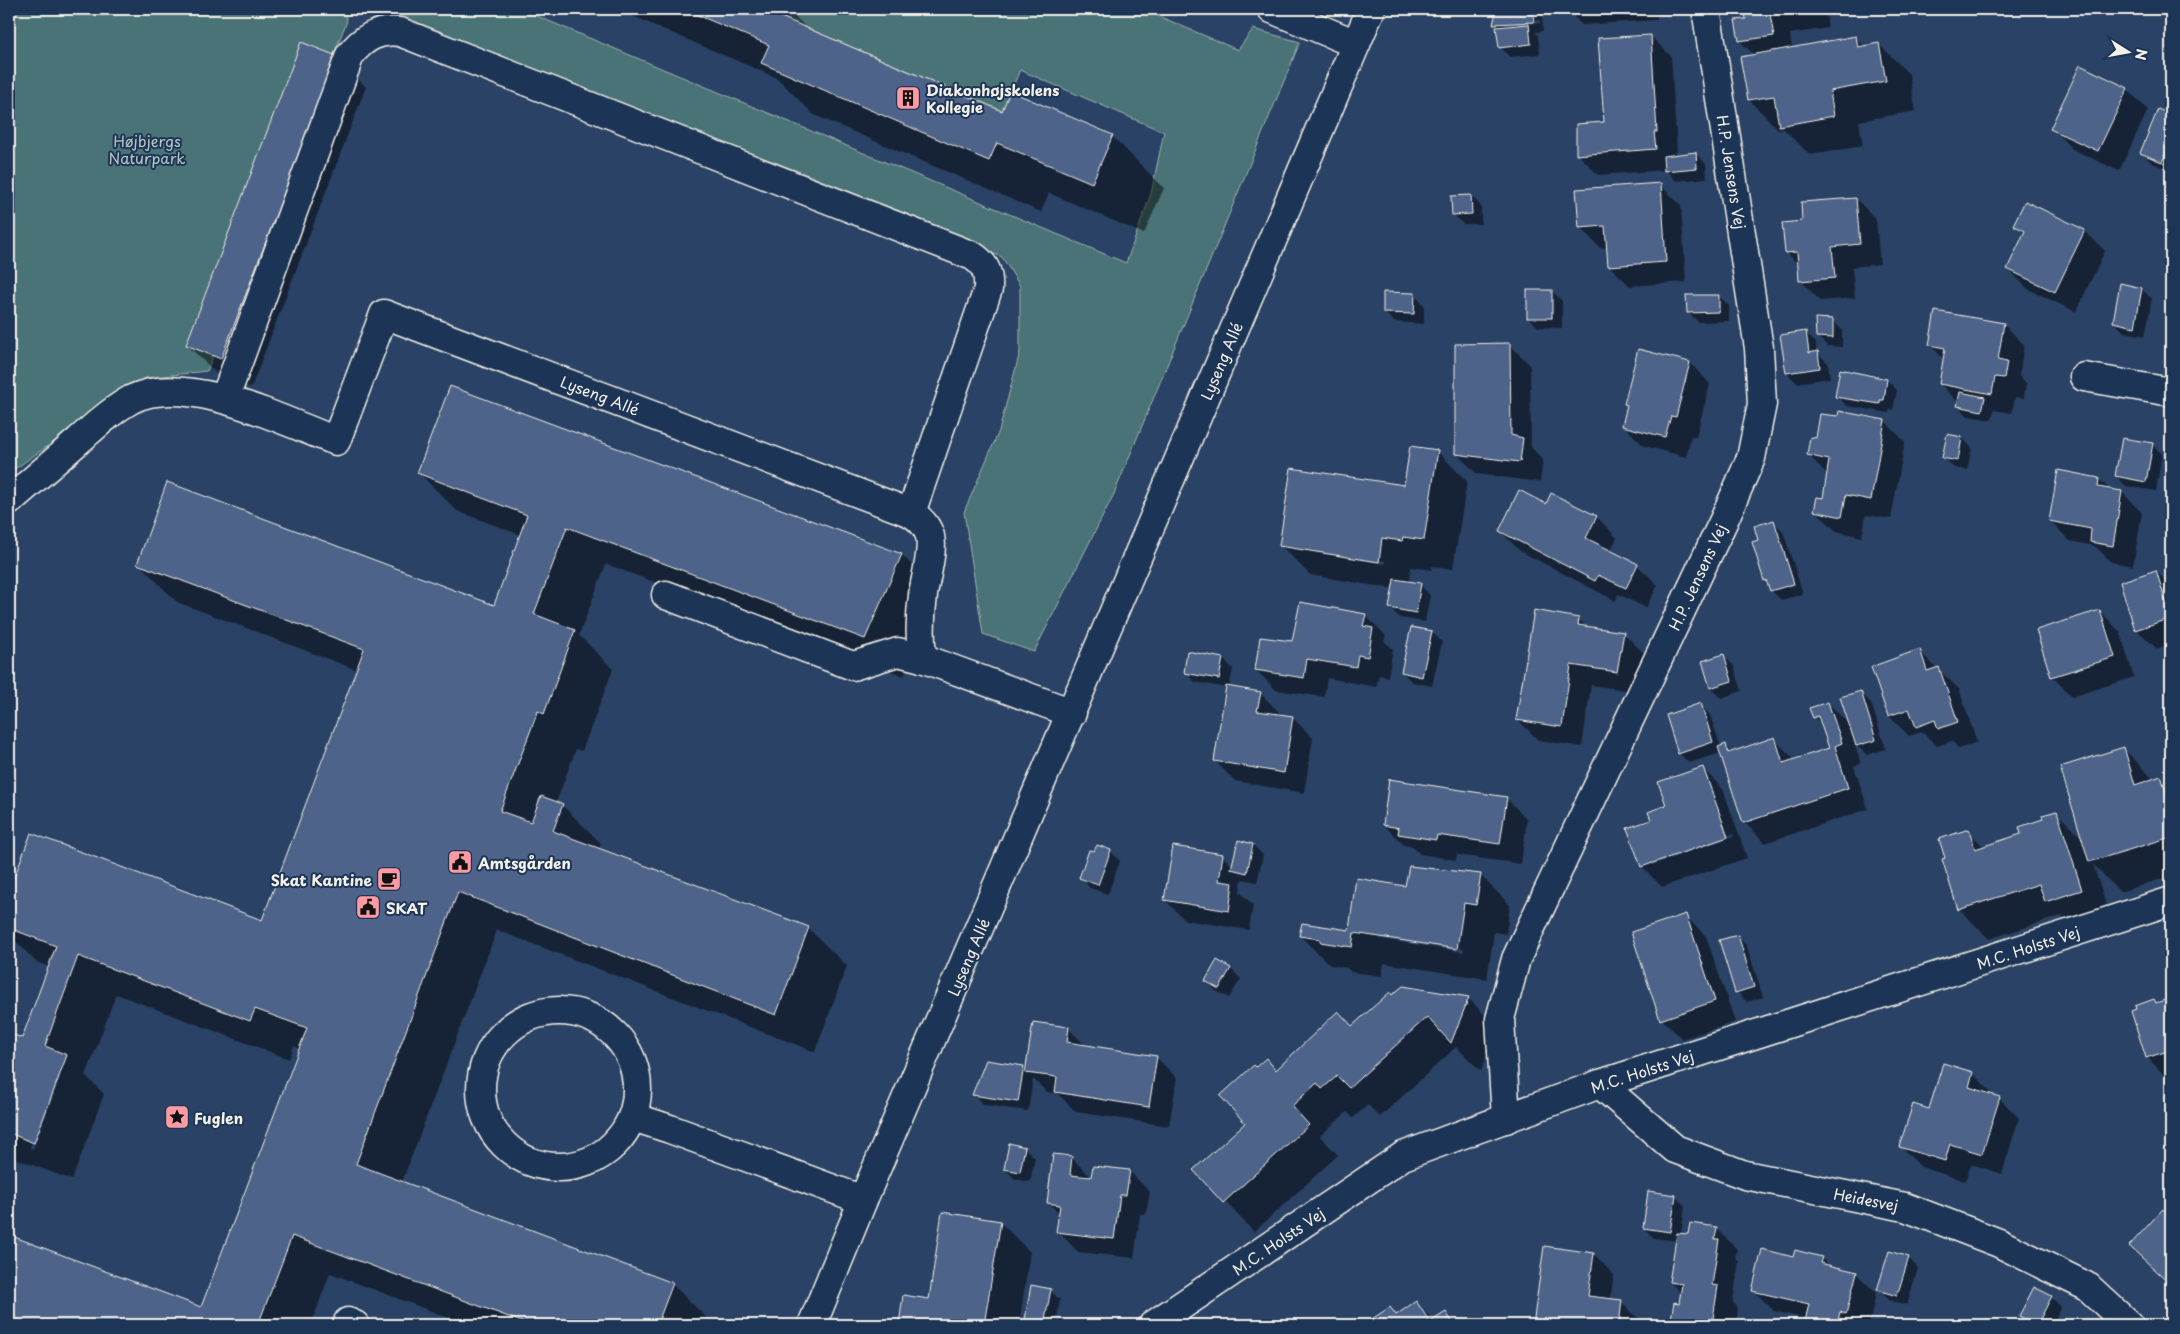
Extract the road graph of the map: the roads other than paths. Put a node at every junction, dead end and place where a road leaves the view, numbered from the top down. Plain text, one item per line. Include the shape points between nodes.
1 (1272, 9) edge
2 (1371, 9) edge
3 (1706, 9) edge
4 (1356, 44) junction
5 (2084, 377) dead end
6 (2171, 392) edge
7 (225, 398) junction
8 (9, 501) edge
9 (911, 512) junction
10 (666, 595) dead end
11 (922, 658) junction
12 (1072, 714) junction
13 (2171, 901) edge
14 (1600, 1084) junction
15 (633, 1118) junction
16 (1506, 1118) junction
17 (863, 1200) junction
18 (812, 1325) edge
19 (1153, 1325) edge
20 (2129, 1325) edge

1 - 4 street
2 - 4 street, Lyseng Allé
3 - 16 street, H.P. Jensens Vej via 1759,348 1762,404 1751,458 1516,959 1500,1018
4 - 12 street, Lyseng Allé
5 - 6 street
7 - 8 street via 157,392 134,398 113,410
7 - 9 street, Lyseng Allé via 336,441 384,314
7 - 9 street via 350,55 360,43 388,30 981,261 987,268 988,289
9 - 11 street, Lyseng Allé via 930,534 920,631
10 - 11 street via 853,666 898,652
11 - 12 street
12 - 17 street, Lyseng Allé
13 - 14 street, M.C. Holsts Vej
14 - 16 street, M.C. Holsts Vej
14 - 20 street, Heidesvej via 1675,1149 1746,1176 1905,1206 1982,1236 2088,1286
15 - 15 street via 637,1072 615,1033 576,1011 531,1014 509,1030 495,1041 478,1083 488,1127 520,1159 537,1163 564,1169 606,1154
15 - 17 street
16 - 19 street, M.C. Holsts Vej via 1403,1156
17 - 18 street, Lyseng Allé

